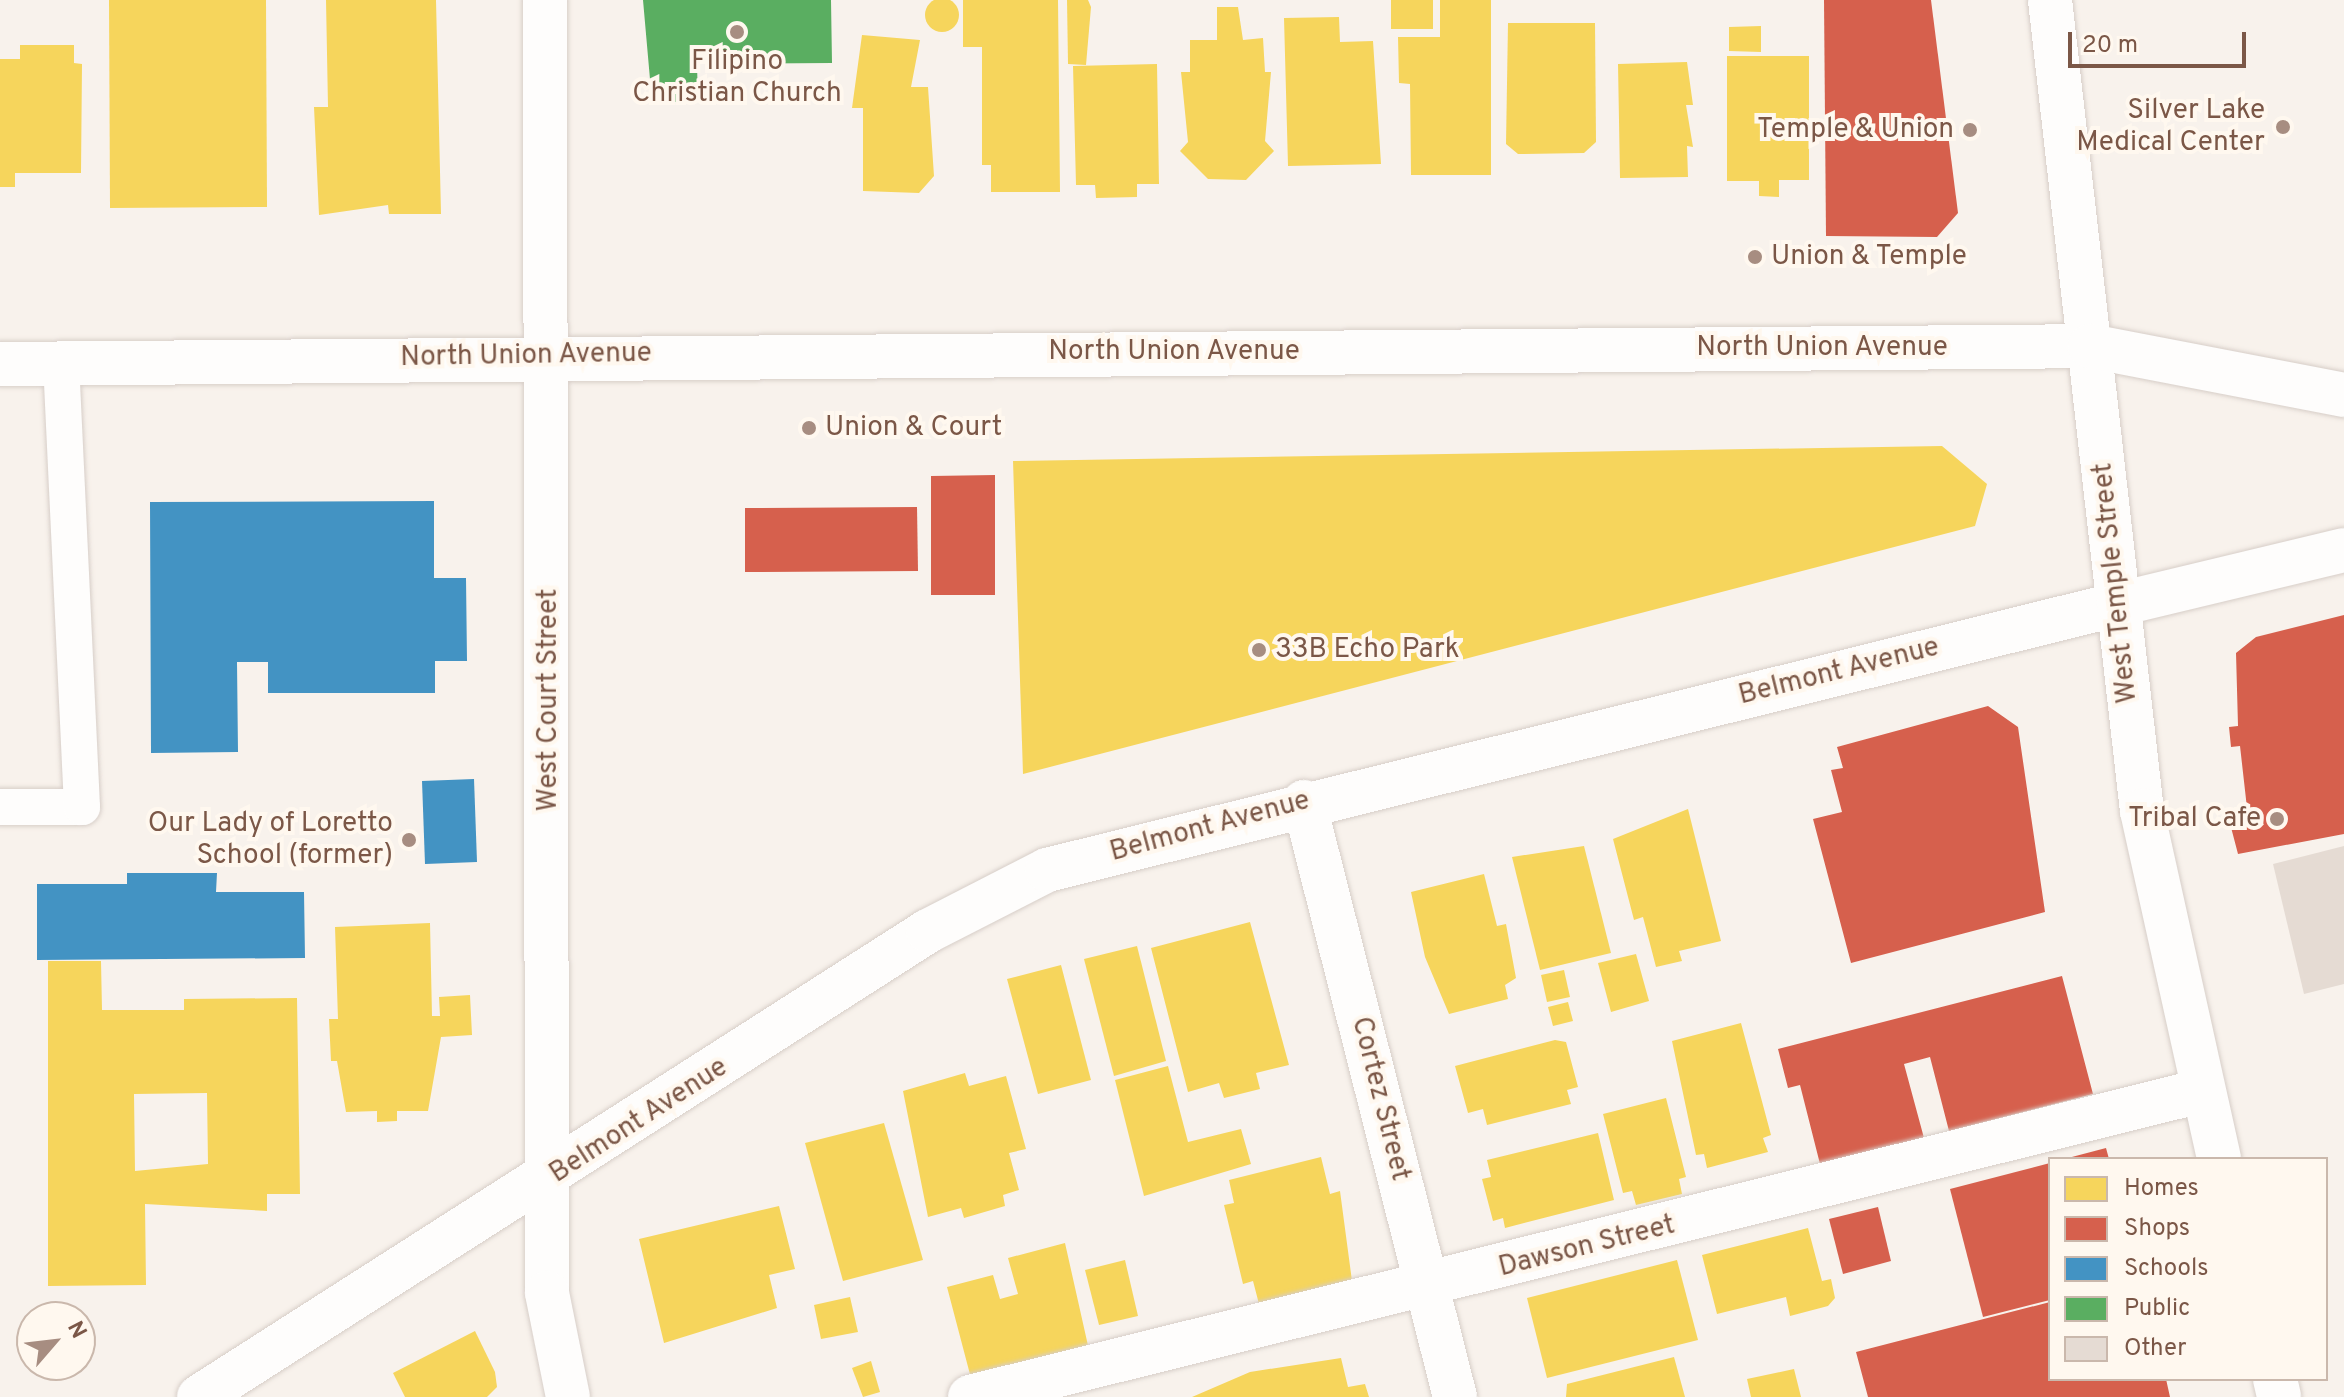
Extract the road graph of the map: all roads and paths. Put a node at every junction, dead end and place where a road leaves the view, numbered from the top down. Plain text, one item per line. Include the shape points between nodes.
1 (545, 0) edge
2 (2050, 0) edge
3 (2090, 346) junction
4 (547, 355) junction
5 (61, 363) junction
6 (0, 364) edge
7 (2344, 395) edge
8 (2344, 550) edge
9 (2119, 604) junction
10 (1304, 802) junction
11 (0, 807) edge
12 (2201, 1091) junction
13 (2218, 1157) edge
14 (552, 1178) junction
15 (1427, 1285) junction
16 (199, 1397) edge
17 (568, 1397) edge
18 (970, 1397) edge
19 (1455, 1397) edge

1 - 4 street, West Court Street
2 - 3 street, West Temple Street
3 - 4 street, North Union Avenue
3 - 7 street, North Union Avenue
3 - 9 street, West Temple Street
4 - 5 street, North Union Avenue
4 - 14 street, West Court Street
5 - 6 street, North Union Avenue
5 - 11 lane via 82,807
8 - 9 street, Belmont Avenue
9 - 10 street, Belmont Avenue
9 - 12 street, West Temple Street via 2142,811
10 - 14 street, Belmont Avenue via 1047,870 928,931
10 - 15 street, Cortez Street
12 - 13 street, West Temple Street
12 - 15 street, Dawson Street
14 - 16 street, Belmont Avenue
14 - 17 street, West Court Street via 547,1293
15 - 18 street, Dawson Street
15 - 19 street, Cortez Street

